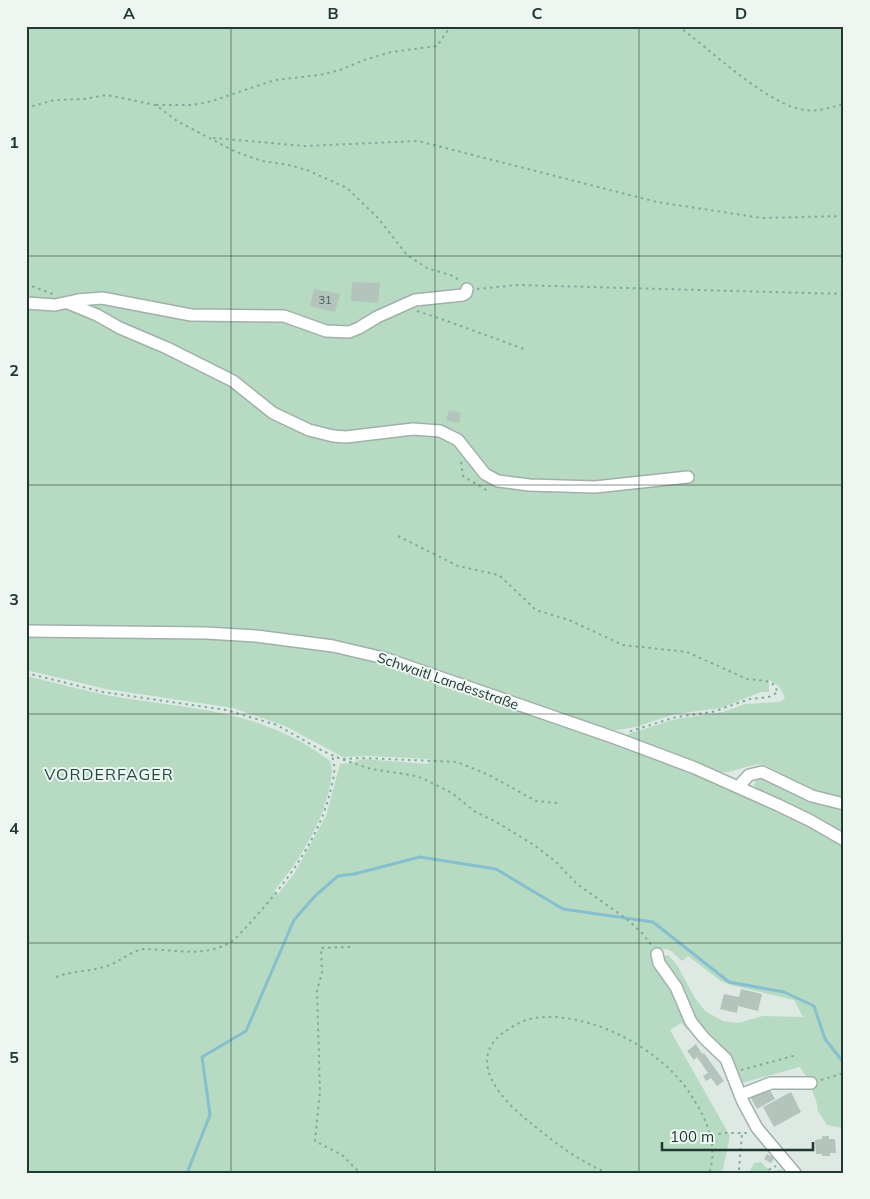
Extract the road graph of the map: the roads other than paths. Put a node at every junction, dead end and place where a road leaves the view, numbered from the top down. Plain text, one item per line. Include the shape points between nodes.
1 (466, 289) road end
2 (26, 303) edge
3 (68, 303) junction
4 (688, 477) dead end
5 (26, 632) edge
6 (738, 787) junction
7 (844, 804) edge
8 (844, 840) edge
9 (657, 954) road end
10 (811, 1083) road end
11 (740, 1095) junction
12 (794, 1173) edge

1 - 3 street via 463,295 415,300 349,332 326,331 284,316 191,315 96,298
2 - 3 street
3 - 4 street via 233,381 273,413 309,430 346,437 413,429 440,431 458,440 484,474 498,481 529,485 595,487
5 - 6 street, Schwaitl Landesstraße via 206,633 333,646 384,658 618,739
6 - 7 street via 752,773 762,772 812,796
6 - 8 street, Schwaitl Landesstraße
9 - 11 street via 691,1022 724,1056
10 - 11 street via 770,1083
11 - 12 street via 757,1128

